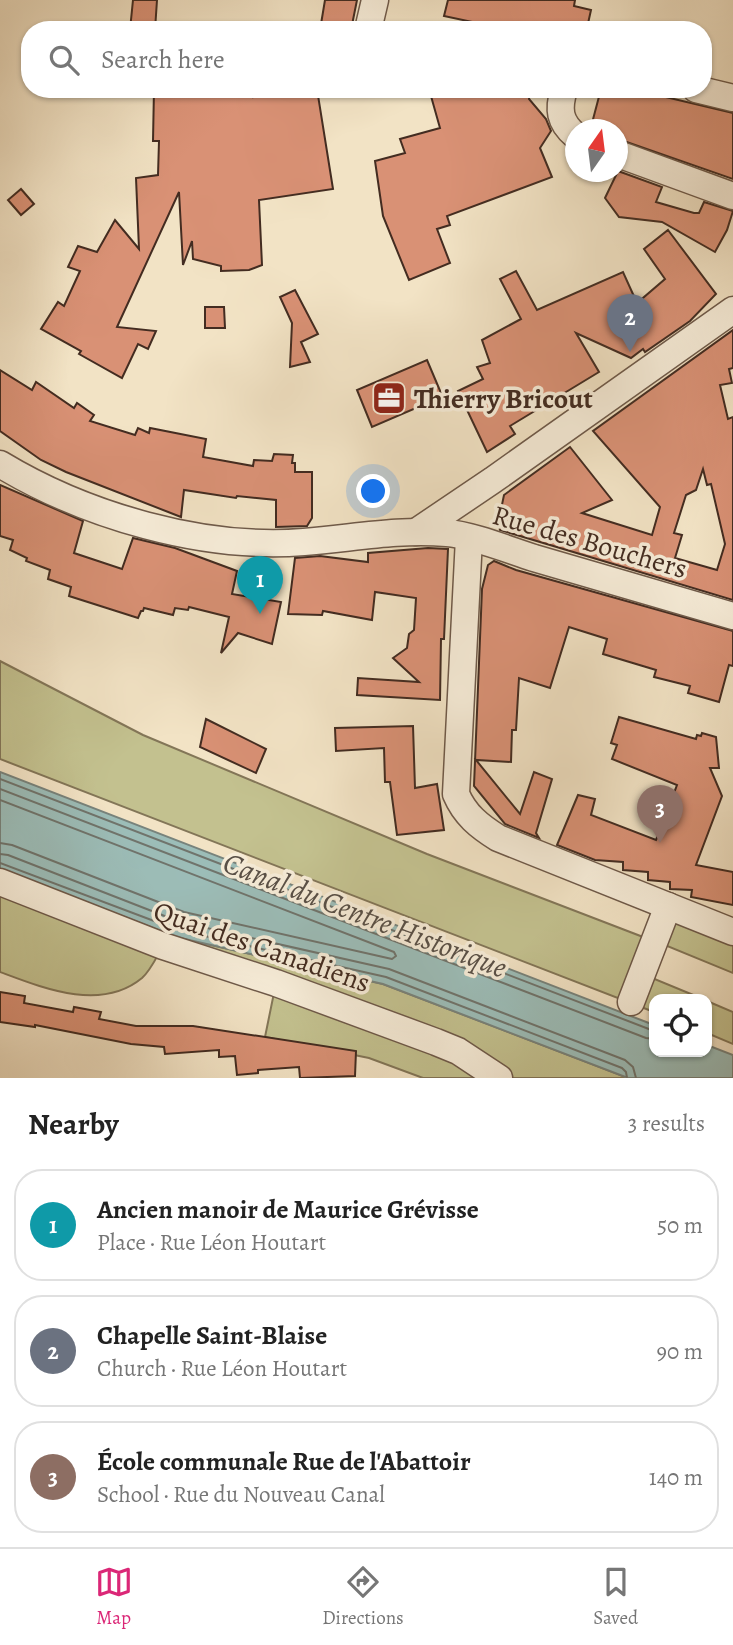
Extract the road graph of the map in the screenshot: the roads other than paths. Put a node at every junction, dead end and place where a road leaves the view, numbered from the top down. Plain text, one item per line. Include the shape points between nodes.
1 (374, 0) edge
2 (370, 21) edge
3 (712, 93) edge
4 (561, 98) edge
5 (733, 98) edge
6 (565, 127) edge
7 (628, 158) edge
8 (733, 196) edge
9 (733, 310) edge
10 (0, 464) edge
11 (416, 532) junction
12 (468, 538) junction
13 (733, 617) edge
14 (0, 882) edge
15 (668, 906) junction
16 (733, 932) edge
17 (631, 1002) dead end
18 (499, 1078) edge

1 - 2 street
3 - 5 street
4 - 6 street
7 - 8 street
9 - 11 street
10 - 11 street, Rue des Bouchers via 83,505 186,534 303,542
11 - 12 street, Rue des Bouchers
12 - 13 street, Rue des Bouchers
12 - 15 street via 456,793 461,806 498,838
14 - 18 street, Quai des Canadiens via 163,946 436,1042
15 - 16 street
15 - 17 street

